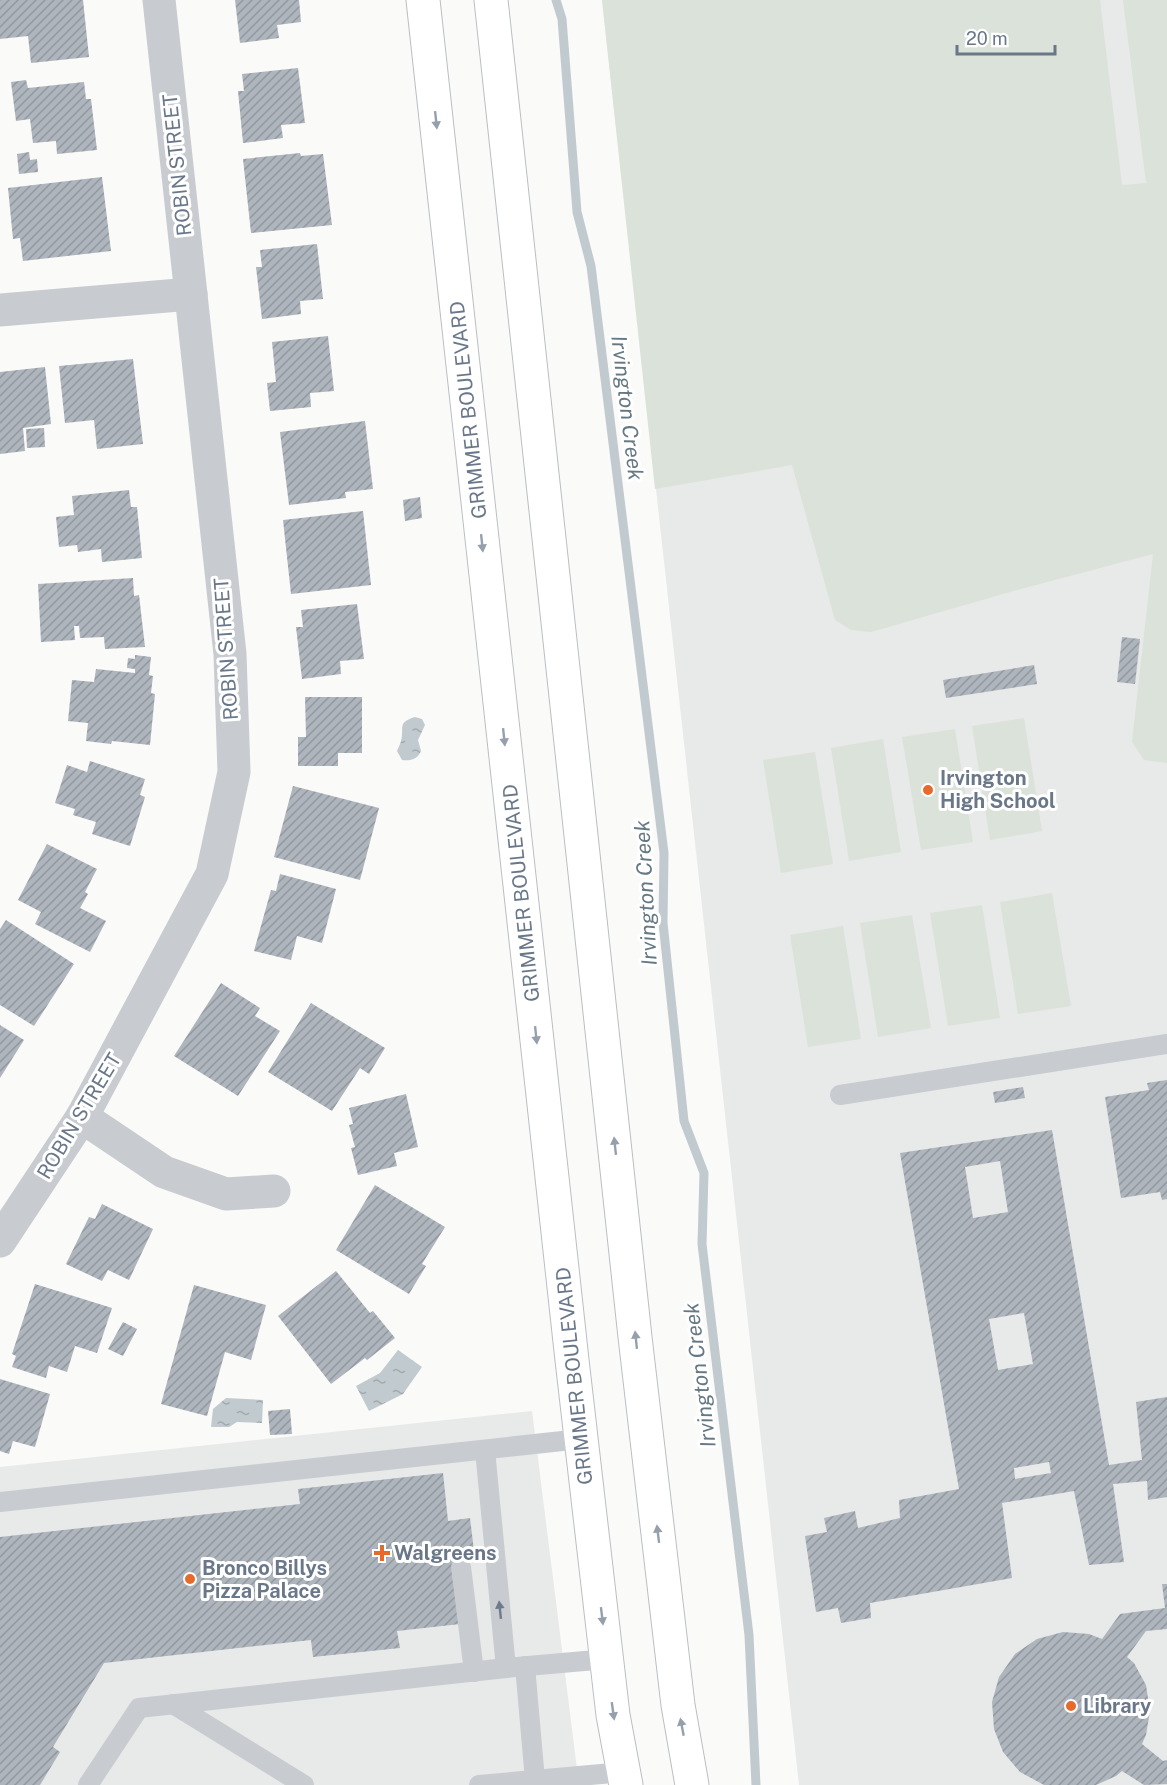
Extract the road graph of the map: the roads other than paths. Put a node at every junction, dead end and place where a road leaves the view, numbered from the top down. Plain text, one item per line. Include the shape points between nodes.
1 (159, 0) edge
2 (423, 0) edge
3 (491, 0) edge
4 (191, 294) junction
5 (0, 310) edge
6 (1167, 1044) edge
7 (840, 1095) dead end
8 (82, 1117) junction
9 (274, 1191) dead end
10 (0, 1241) edge
11 (581, 1439) junction
12 (485, 1450) junction
13 (0, 1502) edge
14 (461, 1566) dead end
15 (607, 1659) junction
16 (516, 1667) junction
17 (474, 1672) junction
18 (173, 1704) junction
19 (625, 1779) edge
20 (535, 1780) junction
21 (88, 1785) edge
22 (304, 1785) edge
23 (479, 1785) edge
24 (692, 1785) edge

1 - 4 street, ROBIN STREET
2 -> 11 main road, GRIMMER BOULEVARD
24 -> 3 main road via 678,1705 634,1325
4 - 5 street
4 - 8 street, ROBIN STREET via 230,654 234,772 212,874
6 - 7 lane
8 - 9 street via 164,1172 226,1194
8 - 10 street, ROBIN STREET
11 - 12 lane
11 -> 15 main road, GRIMMER BOULEVARD
12 - 13 lane
16 -> 12 lane
14 - 17 lane
15 - 16 lane
15 -> 19 main road, GRIMMER BOULEVARD
16 - 17 lane
16 - 20 lane
17 - 18 lane
18 - 21 lane via 140,1708
18 - 22 lane
19 - 20 lane
20 - 23 lane

